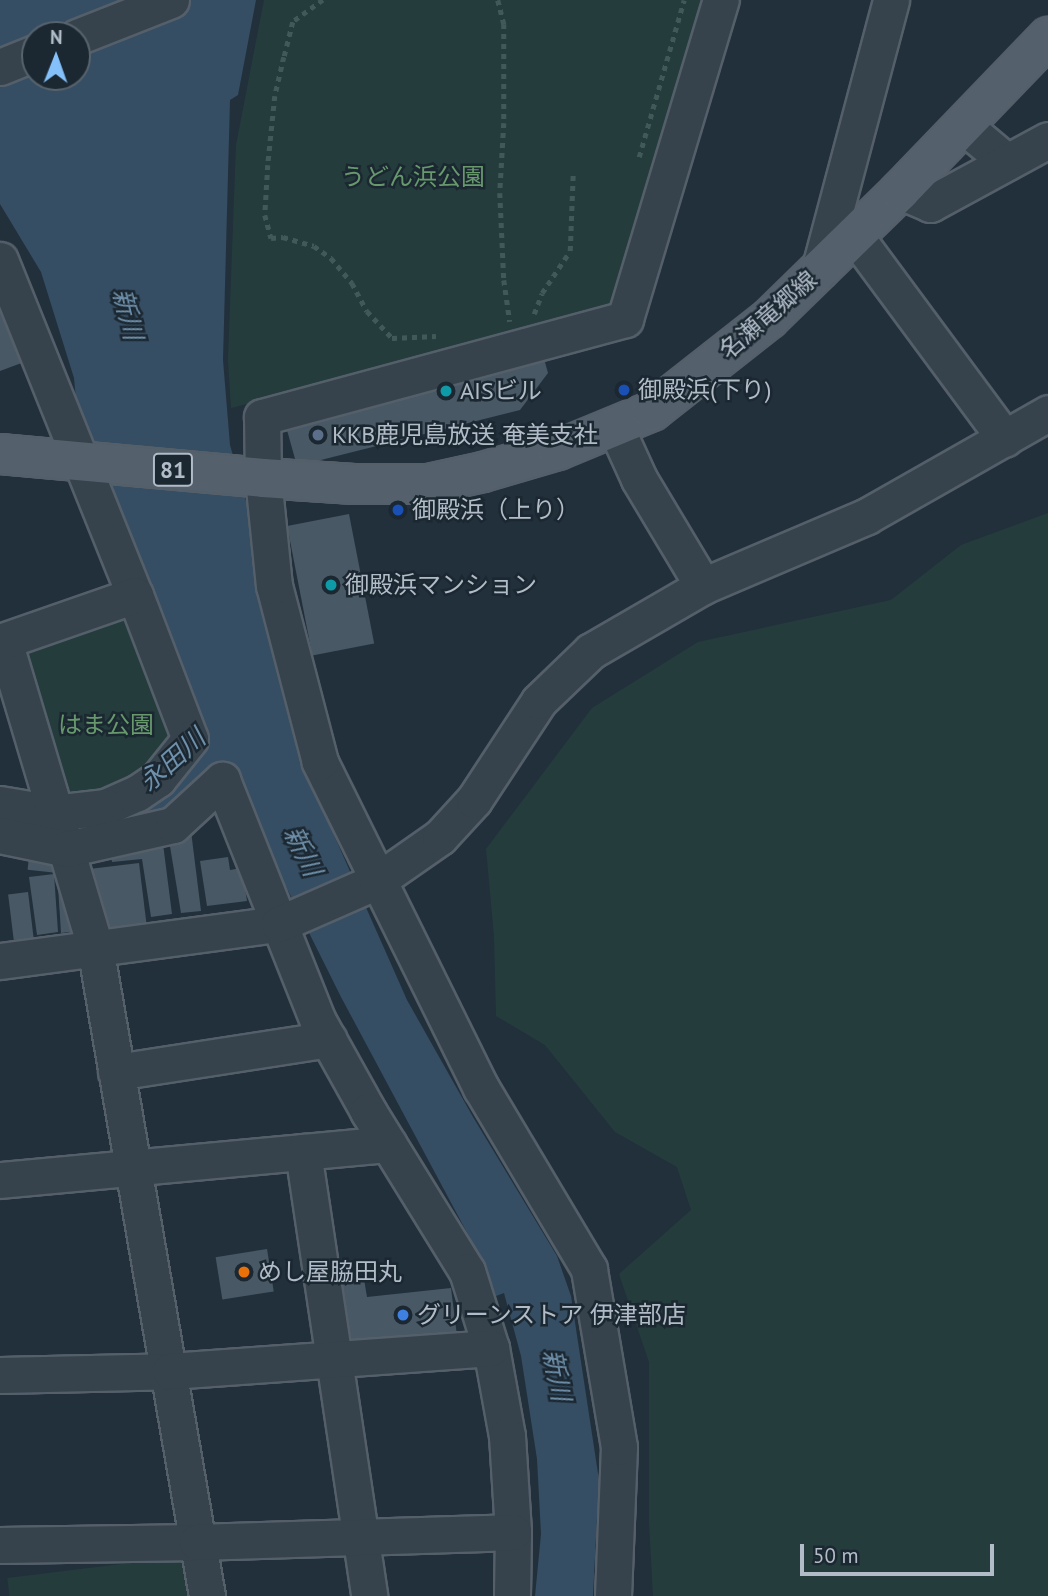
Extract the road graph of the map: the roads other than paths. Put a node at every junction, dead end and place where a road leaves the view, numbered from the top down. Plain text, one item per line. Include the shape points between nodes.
1 (171, 0) edge
2 (721, 0) edge
3 (891, 0) edge
4 (91, 31) edge
5 (1048, 37) edge
6 (21, 59) edge
7 (0, 67) edge
8 (964, 126) junction
9 (1048, 140) edge
10 (1007, 162) junction
11 (900, 191) junction
12 (855, 236) junction
13 (0, 260) edge
14 (819, 271) junction
15 (1048, 413) edge
16 (615, 426) junction
17 (1005, 439) junction
18 (0, 454) edge
19 (86, 462) junction
20 (259, 478) junction
21 (703, 586) junction
22 (135, 595) junction
23 (2, 642) edge
24 (0, 804) edge
25 (54, 813) junction
26 (0, 835) edge
27 (67, 849) junction
28 (377, 881) junction
29 (279, 925) junction
30 (95, 947) junction
31 (0, 961) edge
32 (328, 1039) junction
33 (116, 1072) junction
34 (388, 1144) junction
35 (303, 1152) junction
36 (133, 1168) junction
37 (0, 1180) edge
38 (491, 1348) junction
39 (332, 1360) junction
40 (170, 1371) junction
41 (0, 1375) edge
42 (513, 1532) junction
43 (360, 1536) junction
44 (197, 1542) junction
45 (0, 1545) edge
46 (207, 1596) edge
47 (369, 1596) edge
48 (512, 1596) edge
49 (613, 1596) edge

1 - 4 street
2 - 20 street via 625,318 262,417
3 - 14 street
5 - 8 main road, 名瀬竜郷線 / 81
6 - 7 street
8 - 10 street
8 - 11 main road, 名瀬竜郷線 / 81
9 - 10 street
10 - 11 street via 930,204
11 - 12 main road, 名瀬竜郷線 / 81
12 - 14 main road, 名瀬竜郷線 / 81
12 - 17 street
13 - 19 street
14 - 16 main road, 名瀬竜郷線 / 81 via 769,319 652,411
15 - 17 street
16 - 20 main road, 名瀬竜郷線 / 81 via 558,450 428,484
16 - 21 street via 639,479
17 - 21 street via 867,516
18 - 19 main road, 名瀬竜郷線 / 81
19 - 20 main road, 名瀬竜郷線 / 81
19 - 22 street
20 - 28 street via 274,586 320,762
21 - 28 street via 591,651 539,701 474,800 449,828
22 - 23 street
22 - 25 street via 190,739 158,779 137,793 106,807
23 - 25 street
24 - 25 street
25 - 27 street
26 - 27 street
27 - 29 street via 173,825 222,780
27 - 30 street
28 - 29 street
28 - 49 street via 481,1088 589,1269 619,1447
29 - 30 street
29 - 32 street
30 - 31 street
30 - 33 street
32 - 33 street
32 - 34 street
33 - 36 street
34 - 35 street
34 - 38 street via 467,1271
35 - 36 street
35 - 39 street
36 - 37 street
36 - 40 street
38 - 39 street
38 - 42 street via 508,1436
39 - 40 street
39 - 43 street
40 - 41 street
40 - 44 street
42 - 43 street
42 - 48 street
43 - 44 street
43 - 47 street
44 - 45 street
44 - 46 street

